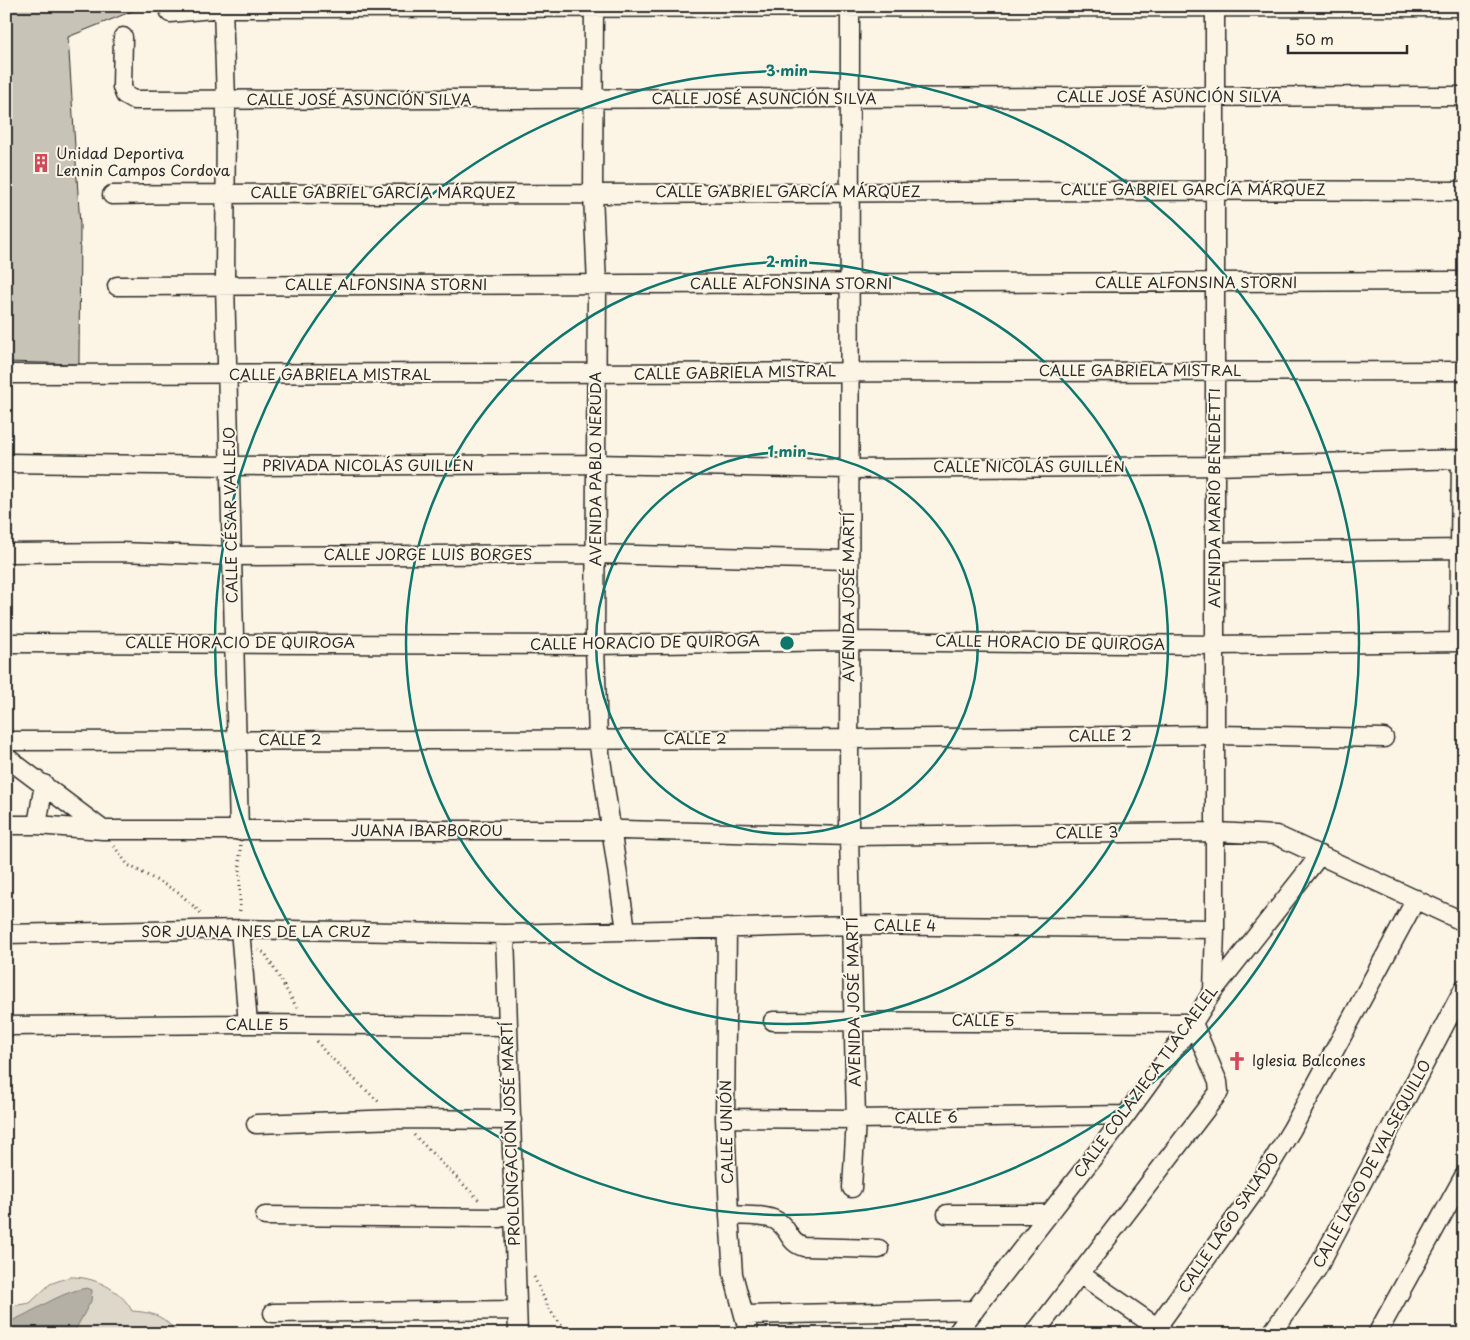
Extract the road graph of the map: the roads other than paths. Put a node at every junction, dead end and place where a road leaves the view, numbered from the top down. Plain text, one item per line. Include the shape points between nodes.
1 (223, 7) edge
2 (594, 7) edge
3 (850, 7) edge
4 (1215, 7) edge
5 (1464, 8) edge
6 (170, 13) dead end
7 (123, 37) dead end
8 (1464, 96) edge
9 (1215, 97) junction
10 (850, 98) junction
11 (592, 99) junction
12 (226, 101) junction
13 (1215, 189) junction
14 (1464, 191) edge
15 (850, 192) junction
16 (225, 193) junction
17 (593, 194) junction
18 (112, 195) dead end
19 (1464, 281) edge
20 (1215, 282) junction
21 (225, 284) junction
22 (850, 284) junction
23 (598, 285) junction
24 (117, 286) dead end
25 (850, 371) junction
26 (1215, 371) junction
27 (1464, 371) edge
28 (6, 374) edge
29 (227, 374) junction
30 (596, 375) junction
31 (1462, 459) edge
32 (14, 463) edge
33 (594, 464) junction
34 (230, 466) junction
35 (1215, 466) junction
36 (850, 469) junction
37 (1462, 548) edge
38 (1215, 552) junction
39 (6, 553) edge
40 (595, 554) junction
41 (232, 556) junction
42 (849, 560) junction
43 (849, 641) junction
44 (234, 642) junction
45 (1462, 642) edge
46 (6, 643) edge
47 (594, 645) junction
48 (1215, 645) junction
49 (1215, 735) junction
50 (1384, 738) dead end
51 (598, 739) junction
52 (849, 739) junction
53 (236, 740) junction
54 (6, 741) edge
55 (6, 757) edge
56 (44, 784) junction
57 (6, 825) edge
58 (37, 825) junction
59 (103, 830) junction
60 (610, 831) junction
61 (240, 832) junction
62 (1215, 832) junction
63 (849, 836) junction
64 (1320, 855) junction
65 (1416, 899) junction
66 (1464, 922) edge
67 (853, 925) junction
68 (727, 928) junction
69 (240, 929) junction
70 (1215, 929) junction
71 (626, 930) junction
72 (6, 934) edge
73 (505, 934) junction
74 (1464, 988) edge
75 (1213, 990) junction
76 (853, 1020) junction
77 (773, 1021) dead end
78 (248, 1024) junction
79 (1193, 1024) junction
80 (6, 1026) edge
81 (507, 1026) junction
82 (1126, 1115) junction
83 (725, 1118) junction
84 (856, 1119) junction
85 (512, 1120) junction
86 (256, 1124) dead end
87 (1464, 1176) edge
88 (852, 1188) dead end
89 (729, 1214) junction
90 (947, 1214) dead end
91 (1048, 1214) junction
92 (512, 1215) junction
93 (265, 1216) dead end
94 (879, 1249) dead end
95 (1080, 1274) junction
96 (517, 1310) junction
97 (974, 1310) junction
98 (273, 1313) dead end
99 (745, 1315) junction
100 (1158, 1332) edge
101 (518, 1334) edge
102 (750, 1334) edge
103 (956, 1334) edge
104 (1034, 1334) edge
105 (1271, 1334) edge
106 (1377, 1334) edge

1 - 2 street
1 - 6 street
1 - 12 street, CALLE CÉSAR VALLEJO
2 - 3 street
2 - 11 street, AVENIDA PABLO NERUDA
3 - 4 street
3 - 10 street, AVENIDA JOSÉ MARTÍ
4 - 5 street
4 - 9 street, AVENIDA MARIO BENEDETTI
7 - 12 street, CALLE JOSÉ ASUNCIÓN SILVA via 122,87 125,95 134,100
8 - 9 street, CALLE JOSÉ ASUNCIÓN SILVA
9 - 10 street, CALLE JOSÉ ASUNCIÓN SILVA
9 - 13 street, AVENIDA MARIO BENEDETTI
10 - 11 street, CALLE JOSÉ ASUNCIÓN SILVA
10 - 15 street, AVENIDA JOSÉ MARTÍ
11 - 12 street, CALLE JOSÉ ASUNCIÓN SILVA
11 - 17 street, AVENIDA PABLO NERUDA
12 - 16 street, CALLE CÉSAR VALLEJO
13 - 14 street, CALLE GABRIEL GARCÍA MÁRQUEZ
13 - 15 street, CALLE GABRIEL GARCÍA MÁRQUEZ
13 - 20 street, AVENIDA MARIO BENEDETTI
15 - 17 street, CALLE GABRIEL GARCÍA MÁRQUEZ
15 - 22 street, AVENIDA JOSÉ MARTÍ
16 - 17 street, CALLE GABRIEL GARCÍA MÁRQUEZ
16 - 18 street, CALLE GABRIEL GARCÍA MÁRQUEZ
16 - 21 street, CALLE CÉSAR VALLEJO
17 - 23 street, AVENIDA PABLO NERUDA
19 - 20 street, CALLE ALFONSINA STORNI
20 - 22 street, CALLE ALFONSINA STORNI
20 - 26 street, AVENIDA MARIO BENEDETTI
21 - 23 street, CALLE ALFONSINA STORNI
21 - 24 street, CALLE ALFONSINA STORNI
21 - 29 street, CALLE CÉSAR VALLEJO
22 - 23 street, CALLE ALFONSINA STORNI
22 - 25 street, AVENIDA JOSÉ MARTÍ
23 - 30 street, AVENIDA PABLO NERUDA
25 - 26 street, CALLE GABRIELA MISTRAL
25 - 30 street, CALLE GABRIELA MISTRAL
25 - 36 street, AVENIDA JOSÉ MARTÍ
26 - 27 street, CALLE GABRIELA MISTRAL
26 - 35 street, AVENIDA MARIO BENEDETTI
28 - 29 street, CALLE GABRIELA MISTRAL
29 - 30 street, CALLE GABRIELA MISTRAL
29 - 34 street, CALLE CÉSAR VALLEJO
30 - 33 street, AVENIDA PABLO NERUDA
31 - 35 street, CALLE NICOLÁS GUILLÉN
31 - 37 street
32 - 34 street, PRIVADA NICOLÁS GUILLÉN
33 - 34 street, PRIVADA NICOLÁS GUILLÉN
33 - 36 street, CALLE NICOLÁS GUILLÉN
33 - 40 street, AVENIDA PABLO NERUDA
34 - 41 street, CALLE CÉSAR VALLEJO
35 - 36 street, CALLE NICOLÁS GUILLÉN
35 - 38 street, AVENIDA MARIO BENEDETTI
36 - 42 street, AVENIDA JOSÉ MARTÍ
37 - 38 street
37 - 45 street
38 - 48 street, AVENIDA MARIO BENEDETTI
39 - 41 street, CALLE JORGE LUIS BORGES via 120,552
40 - 41 street, CALLE JORGE LUIS BORGES
40 - 42 street, CALLE JORGE LUIS BORGES
40 - 47 street, AVENIDA PABLO NERUDA
41 - 44 street, CALLE CÉSAR VALLEJO
42 - 43 street, AVENIDA JOSÉ MARTÍ
43 - 47 street, CALLE HORACIO DE QUIROGA
43 - 48 street, CALLE HORACIO DE QUIROGA
43 - 52 street, AVENIDA JOSÉ MARTÍ
44 - 46 street, CALLE HORACIO DE QUIROGA
44 - 47 street, CALLE HORACIO DE QUIROGA
44 - 53 street, CALLE CÉSAR VALLEJO
45 - 48 street, CALLE HORACIO DE QUIROGA
47 - 51 street, AVENIDA PABLO NERUDA
48 - 49 street, AVENIDA MARIO BENEDETTI
49 - 50 street, CALLE 2
49 - 52 street, CALLE 2
49 - 62 street, AVENIDA MARIO BENEDETTI
51 - 52 street, CALLE 2
51 - 53 street, CALLE 2
51 - 60 street, AVENIDA PABLO NERUDA
52 - 63 street, AVENIDA JOSÉ MARTÍ
53 - 54 street, CALLE 2
53 - 61 street, CALLE CÉSAR VALLEJO
55 - 56 street
56 - 58 street
56 - 59 street
57 - 58 street, JUANA IBARBOROU
58 - 59 street, JUANA IBARBOROU
59 - 61 street, JUANA IBARBOROU
60 - 61 street, JUANA IBARBOROU
60 - 63 street, JUANA IBARBOROU
60 - 71 street, AVENIDA PABLO NERUDA
62 - 63 street, CALLE 3
62 - 64 street, CALLE 3 via 1276,835
62 - 70 street, AVENIDA MARIO BENEDETTI
63 - 67 street, AVENIDA JOSÉ MARTÍ
64 - 65 street, CALLE 3
64 - 75 street, CALLE COLAZIECA TLACAELEL
65 - 66 street, CALLE 3
65 - 100 street, CALLE LAGO SALADO via 1292,1129 1252,1195
67 - 68 street, CALLE 4
67 - 70 street, CALLE 4
67 - 76 street, AVENIDA JOSÉ MARTÍ
68 - 71 street, CALLE 4
68 - 83 street, CALLE UNIÓN
69 - 72 street, SOR JUANA INES DE LA CRUZ
69 - 73 street, SOR JUANA INES DE LA CRUZ
69 - 78 street
70 - 75 street, AVENIDA MARIO BENEDETTI
71 - 73 street, CALLE 4
73 - 81 street, PROLONGACIÓN JOSÉ MARTÍ
74 - 105 street, CALLE LAGO DE VALSEQUILLO via 1317,1269
75 - 79 street, CALLE COLAZIECA TLACAELEL
76 - 77 street, CALLE 5
76 - 79 street, CALLE 5
76 - 84 street, AVENIDA JOSÉ MARTÍ
78 - 80 street, CALLE 5
78 - 81 street, CALLE 5
79 - 82 street, CALLE COLAZIECA TLACAELEL
79 - 95 street via 1218,1082 1214,1101
81 - 85 street, PROLONGACIÓN JOSÉ MARTÍ
82 - 84 street, CALLE 6
82 - 91 street, CALLE COLAZIECA TLACAELEL
83 - 84 street, CALLE 6
83 - 89 street, CALLE UNIÓN
84 - 88 street, AVENIDA JOSÉ MARTÍ
85 - 86 street via 398,1119
85 - 92 street, PROLONGACIÓN JOSÉ MARTÍ
87 - 106 street
89 - 94 street via 776,1220 796,1245 804,1247
89 - 99 street, CALLE UNIÓN via 733,1274
90 - 91 street
91 - 97 street, CALLE COLAZIECA TLACAELEL
92 - 93 street via 499,1218
92 - 96 street, PROLONGACIÓN JOSÉ MARTÍ
95 - 100 street
95 - 104 street
96 - 98 street
96 - 101 street, PROLONGACIÓN JOSÉ MARTÍ
97 - 99 street
97 - 103 street, CALLE COLAZIECA TLACAELEL
99 - 102 street, CALLE UNIÓN

